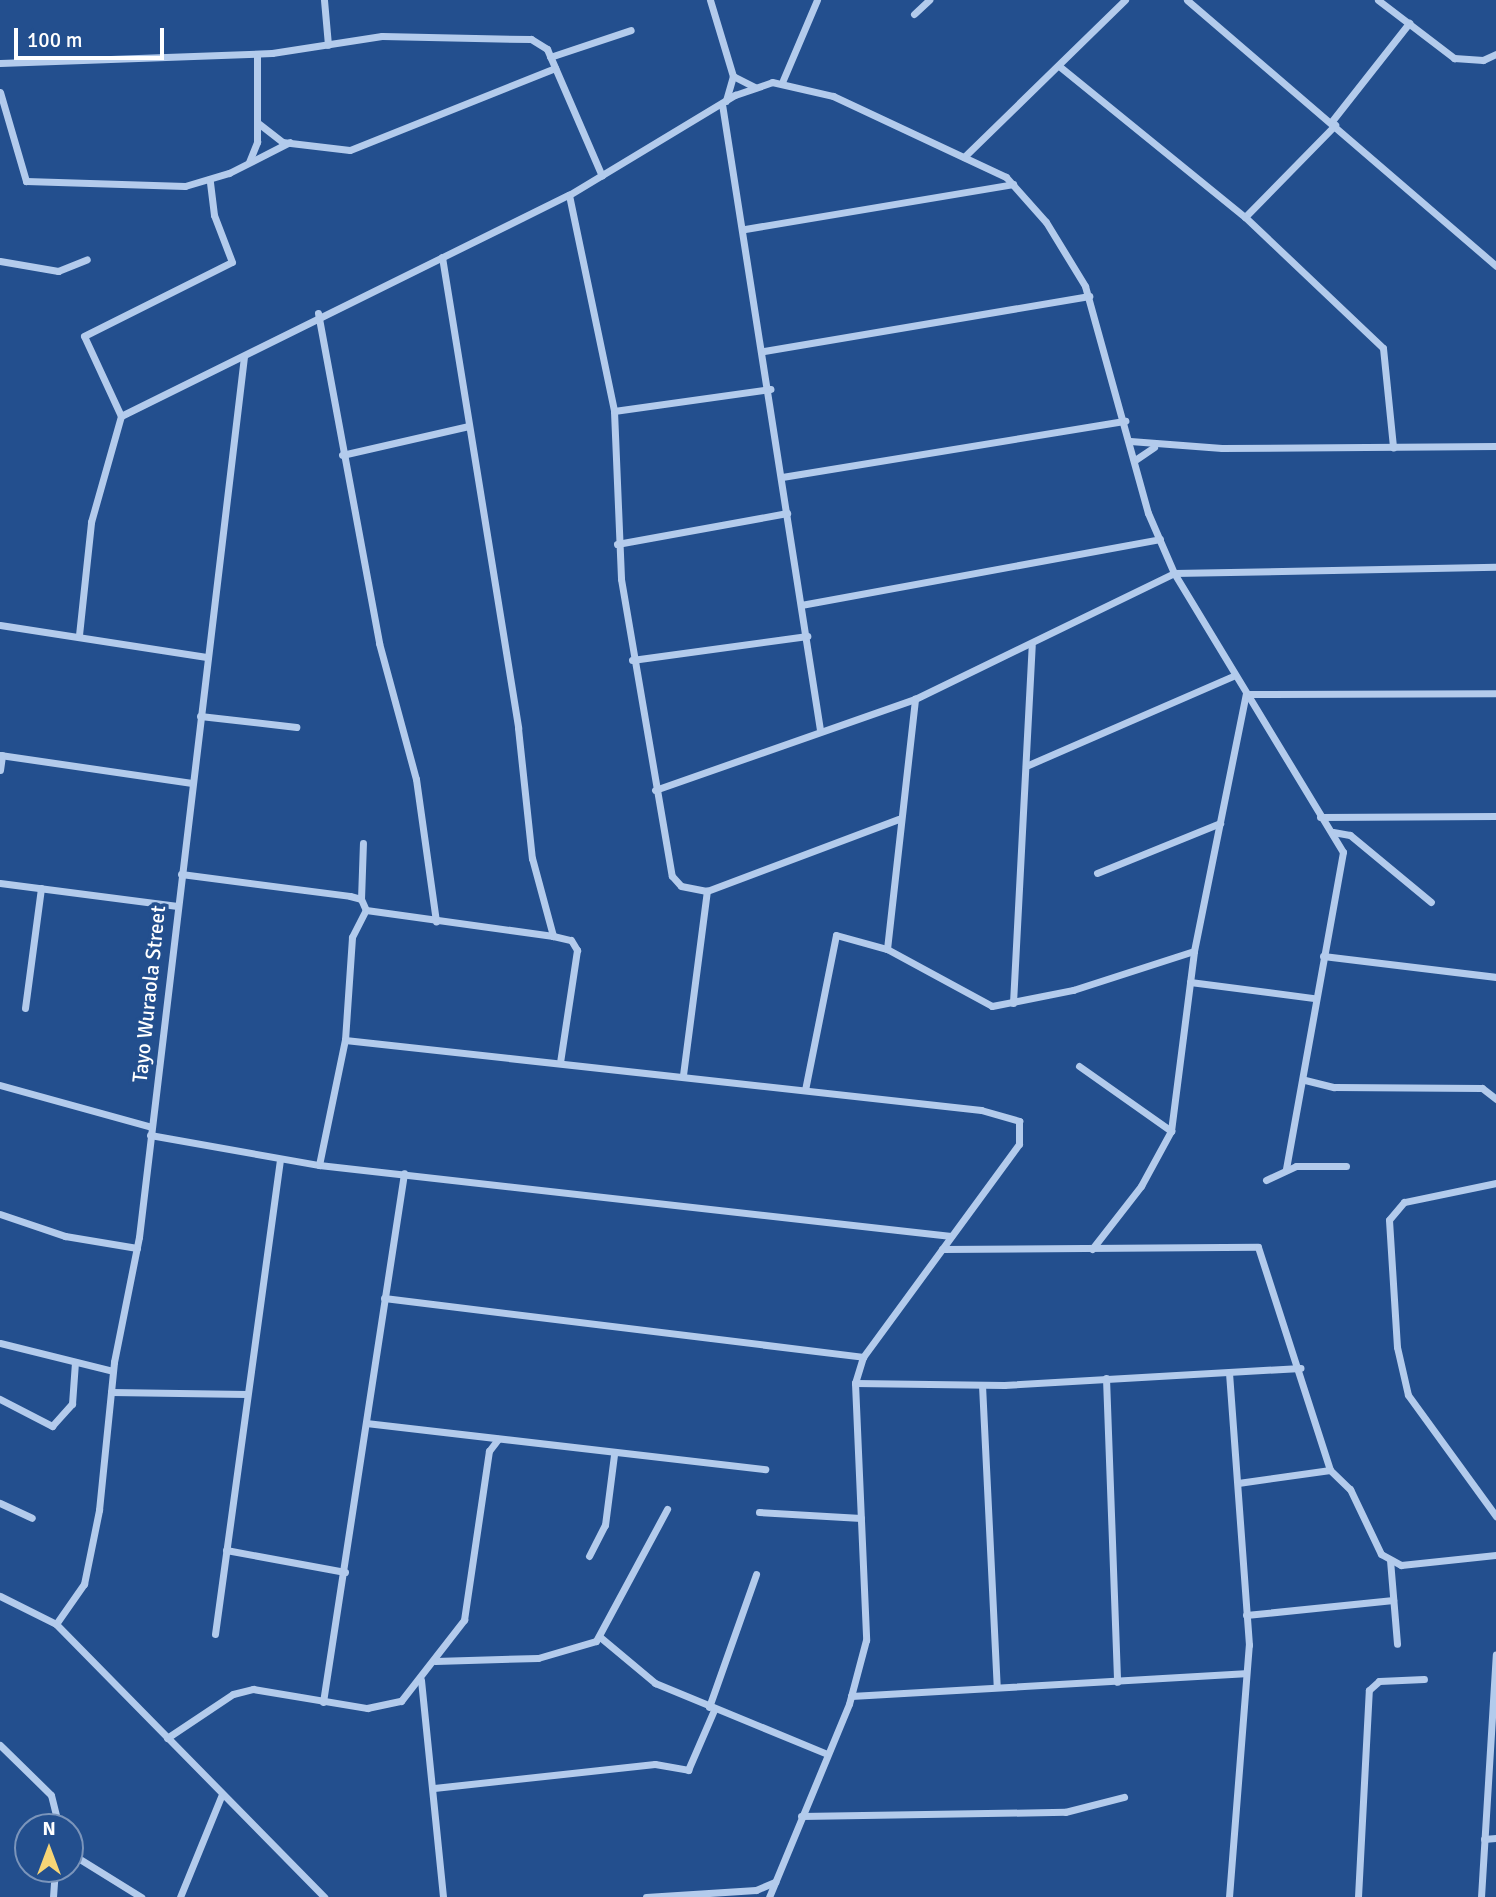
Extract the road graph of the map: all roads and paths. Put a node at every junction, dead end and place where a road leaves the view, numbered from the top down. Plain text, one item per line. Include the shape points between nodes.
1 (324, 0) edge
2 (710, 0) edge
3 (817, 0) edge
4 (929, 0) edge
5 (1125, 0) edge
6 (1187, 0) edge
7 (1378, 0) edge
8 (914, 14) dead end
9 (1409, 23) junction
10 (631, 30) dead end
11 (328, 45) junction
12 (257, 54) junction
13 (1496, 54) edge
14 (550, 57) junction
15 (0, 63) edge
16 (1059, 66) junction
17 (555, 68) junction
18 (733, 76) junction
19 (783, 80) junction
20 (755, 87) junction
21 (0, 92) edge
22 (724, 103) junction
23 (258, 123) junction
24 (1334, 123) junction
25 (290, 142) junction
26 (964, 157) junction
27 (249, 163) junction
28 (602, 176) junction
29 (209, 180) junction
30 (1013, 184) junction
31 (569, 195) junction
32 (1245, 217) junction
33 (745, 229) junction
34 (442, 257) junction
35 (87, 259) dead end
36 (0, 261) edge
37 (1496, 266) edge
38 (1088, 296) junction
39 (318, 313) junction
40 (764, 351) junction
41 (244, 357) junction
42 (770, 389) junction
43 (614, 411) junction
44 (121, 416) junction
45 (1125, 421) junction
46 (469, 426) junction
47 (1387, 434) junction
48 (1130, 441) junction
49 (1496, 446) edge
50 (1154, 447) junction
51 (1376, 447) junction
52 (1393, 447) junction
53 (342, 455) junction
54 (1135, 460) junction
55 (782, 477) junction
56 (787, 513) junction
57 (1160, 539) junction
58 (617, 544) junction
59 (1496, 567) edge
60 (1174, 573) junction
61 (801, 605) junction
62 (0, 625) edge
63 (79, 635) junction
64 (807, 636) junction
65 (1032, 646) junction
66 (207, 657) junction
67 (632, 660) junction
68 (1235, 675) junction
69 (1496, 693) edge
70 (1246, 694) junction
71 (915, 699) junction
72 (200, 716) junction
73 (296, 727) dead end
74 (820, 730) junction
75 (1, 755) edge
76 (1027, 766) junction
77 (0, 770) edge
78 (192, 783) junction
79 (655, 790) junction
80 (1496, 816) edge
81 (1319, 817) junction
82 (898, 819) junction
83 (1220, 823) junction
84 (1333, 832) junction
85 (363, 843) dead end
86 (1097, 873) dead end
87 (181, 874) junction
88 (0, 883) edge
89 (41, 888) junction
90 (707, 891) junction
91 (361, 899) junction
92 (1431, 902) dead end
93 (176, 906) junction
94 (366, 910) junction
95 (436, 922) junction
96 (552, 936) junction
97 (887, 949) junction
98 (1194, 951) junction
99 (1323, 956) junction
100 (1496, 977) edge
101 (1190, 982) junction
102 (1314, 998) junction
103 (1013, 1003) junction
104 (25, 1008) dead end
105 (345, 1040) junction
106 (560, 1063) junction
107 (1079, 1066) dead end
108 (683, 1075) junction
109 (1305, 1080) junction
110 (0, 1085) edge
111 (805, 1090) junction
112 (1496, 1099) edge
113 (151, 1131) junction
114 (1171, 1131) junction
115 (281, 1160) junction
116 (319, 1165) junction
117 (1346, 1166) dead end
118 (1286, 1169) junction
119 (404, 1173) junction
120 (1266, 1180) dead end
121 (1496, 1183) edge
122 (0, 1213) edge
123 (951, 1236) junction
124 (137, 1248) junction
125 (942, 1249) junction
126 (1092, 1250) junction
127 (384, 1298) junction
128 (0, 1343) edge
129 (863, 1357) junction
130 (75, 1362) junction
131 (1301, 1368) junction
132 (113, 1371) junction
133 (1230, 1373) junction
134 (1105, 1378) junction
135 (855, 1383) junction
136 (982, 1385) junction
137 (111, 1392) junction
138 (247, 1394) junction
139 (0, 1399) edge
140 (366, 1423) junction
141 (482, 1436) junction
142 (498, 1439) junction
143 (489, 1451) junction
144 (614, 1455) junction
145 (765, 1469) dead end
146 (1330, 1470) junction
147 (1238, 1483) junction
148 (0, 1503) edge
149 (667, 1509) dead end
150 (759, 1512) dead end
151 (1496, 1516) edge
152 (32, 1518) dead end
153 (861, 1518) junction
154 (226, 1550) junction
155 (1496, 1555) edge
156 (589, 1556) dead end
157 (1390, 1560) junction
158 (345, 1572) junction
159 (755, 1574) dead end
160 (0, 1596) edge
161 (1393, 1601) junction
162 (1246, 1615) junction
163 (55, 1624) junction
164 (215, 1634) dead end
165 (600, 1637) junction
166 (1397, 1644) dead end
167 (1496, 1654) edge
168 (435, 1661) junction
169 (1244, 1673) junction
170 (1423, 1679) dead end
171 (421, 1680) junction
172 (1117, 1682) junction
173 (998, 1687) junction
174 (851, 1696) junction
175 (323, 1702) junction
176 (712, 1709) junction
177 (167, 1738) junction
178 (0, 1745) edge
179 (827, 1754) junction
180 (434, 1788) junction
181 (222, 1794) junction
182 (1124, 1797) dead end
183 (56, 1813) edge
184 (802, 1815) junction
185 (1496, 1838) edge
186 (1484, 1839) junction
187 (84, 1862) edge
188 (775, 1882) junction
189 (759, 1894) edge
190 (141, 1897) edge
191 (180, 1897) edge
192 (324, 1897) edge
193 (443, 1897) edge
194 (646, 1897) edge
195 (769, 1897) edge
196 (1229, 1897) edge
197 (1358, 1897) edge
198 (1480, 1897) edge

1 - 11 street
2 - 18 street
3 - 19 street
4 - 8 street
5 - 16 street
6 - 24 street
7 - 9 street
9 - 13 street via 1454,58 1483,60
9 - 24 street
10 - 14 street
11 - 12 street
11 - 14 street via 382,36 531,38
12 - 15 street
12 - 23 street
14 - 17 street
16 - 26 street
16 - 32 street
17 - 25 street via 350,150
17 - 28 street
18 - 20 street
18 - 22 street
19 - 20 street
19 - 26 street
20 - 22 street
21 - 29 street via 16,166 26,181 115,188
22 - 28 street
22 - 33 street
23 - 25 street
23 - 27 street
24 - 32 street
24 - 37 street
25 - 27 street
26 - 30 street
27 - 29 street
28 - 31 street
29 - 44 street via 214,215 232,262 84,336
30 - 33 street
30 - 38 street via 1046,222
31 - 34 street
31 - 43 street
32 - 47 street via 1383,348
33 - 40 street
34 - 39 street
34 - 46 street
35 - 36 street via 58,271
38 - 40 street
38 - 45 street
39 - 41 street
39 - 53 street
40 - 42 street
41 - 44 street
41 - 66 street, Tayo Wuraola Street
42 - 43 street
42 - 55 street
43 - 58 street
44 - 63 street via 91,522
45 - 48 street
45 - 55 street
46 - 53 street
46 - 96 street via 518,728 531,858
47 - 51 street
47 - 52 street
48 - 50 street
48 - 54 street
49 - 52 street
50 - 51 street
50 - 54 street
51 - 52 street
53 - 95 street via 379,643 416,779
54 - 57 street
55 - 56 street
56 - 58 street
56 - 61 street
57 - 60 street
57 - 61 street
58 - 67 street
59 - 60 street
60 - 65 street
60 - 68 street
61 - 64 street
62 - 63 street
63 - 66 street
64 - 67 street
64 - 74 street
65 - 71 street
65 - 76 street
66 - 72 street, Tayo Wuraola Street
67 - 79 street
68 - 70 street
68 - 76 street
69 - 70 street
70 - 81 street
70 - 83 street
71 - 74 street
71 - 82 street
72 - 73 street
72 - 78 street, Tayo Wuraola Street
74 - 79 street
75 - 77 street
75 - 78 street
76 - 103 street
78 - 87 street, Tayo Wuraola Street
79 - 90 street via 672,876 681,886
80 - 81 street
81 - 84 street
82 - 90 street
82 - 97 street
83 - 86 street
83 - 98 street
84 - 92 street via 1350,835
84 - 99 street via 1343,852
85 - 91 street
87 - 91 street
87 - 93 street, Tayo Wuraola Street
88 - 89 street
89 - 93 street
89 - 104 street
90 - 108 street
91 - 94 street
93 - 113 street, Tayo Wuraola Street
94 - 95 street
94 - 105 street via 352,937
95 - 96 street
96 - 106 street via 571,940 577,950
97 - 103 street via 992,1006
97 - 111 street via 836,935
98 - 101 street
98 - 103 street
99 - 100 street
99 - 102 street
101 - 102 street
101 - 114 street
102 - 109 street
105 - 106 street
105 - 116 street
106 - 108 street
107 - 114 street
108 - 111 street
109 - 112 street via 1334,1087 1482,1087
109 - 118 street
110 - 113 street
111 - 123 street via 1015,1116 1019,1144
113 - 115 street
113 - 124 street, Tayo Wuraola Street
114 - 126 street via 1141,1186
115 - 116 street
115 - 138 street
116 - 119 street
117 - 118 street
118 - 120 street
119 - 123 street
119 - 127 street
121 - 151 street via 1404,1202 1389,1220 1397,1347 1408,1395
122 - 124 street via 65,1236
123 - 125 street
124 - 132 street, Tayo Wuraola Street
125 - 126 street
125 - 129 street
126 - 131 street via 1258,1247
127 - 129 street
127 - 140 street
128 - 130 street
129 - 135 street
130 - 132 street
130 - 139 street via 72,1404 52,1426
131 - 133 street
131 - 146 street
132 - 137 street, Tayo Wuraola Street
133 - 134 street
133 - 147 street
134 - 136 street
134 - 172 street
135 - 136 street
135 - 153 street
136 - 173 street
137 - 138 street
137 - 163 street, Tayo Wuraola Street via 84,1584
138 - 154 street
140 - 141 street
140 - 158 street
141 - 142 street
141 - 143 street
142 - 143 street
142 - 144 street
143 - 168 street via 470,1601
144 - 145 street
144 - 156 street via 605,1525
146 - 147 street
146 - 157 street via 1350,1489
147 - 162 street
148 - 152 street
149 - 165 street
150 - 153 street
153 - 174 street via 868,1608
154 - 158 street
154 - 164 street
155 - 157 street via 1401,1565
157 - 161 street
158 - 175 street
159 - 176 street
160 - 163 street
161 - 162 street
161 - 166 street
162 - 169 street
163 - 177 street
165 - 168 street via 564,1655
165 - 176 street via 655,1683
167 - 186 street
168 - 171 street
169 - 172 street
169 - 196 street
170 - 197 street via 1380,1681 1369,1690
171 - 175 street via 387,1706
171 - 180 street
172 - 173 street
173 - 174 street
174 - 179 street
175 - 177 street via 253,1689 233,1694
176 - 179 street
176 - 180 street via 688,1770 655,1764
177 - 181 street
178 - 183 street via 51,1795
179 - 184 street
180 - 193 street
181 - 191 street
181 - 192 street
182 - 184 street via 1065,1812
184 - 188 street
185 - 186 street
186 - 198 street
187 - 190 street
188 - 189 street
188 - 195 street
189 - 194 street

